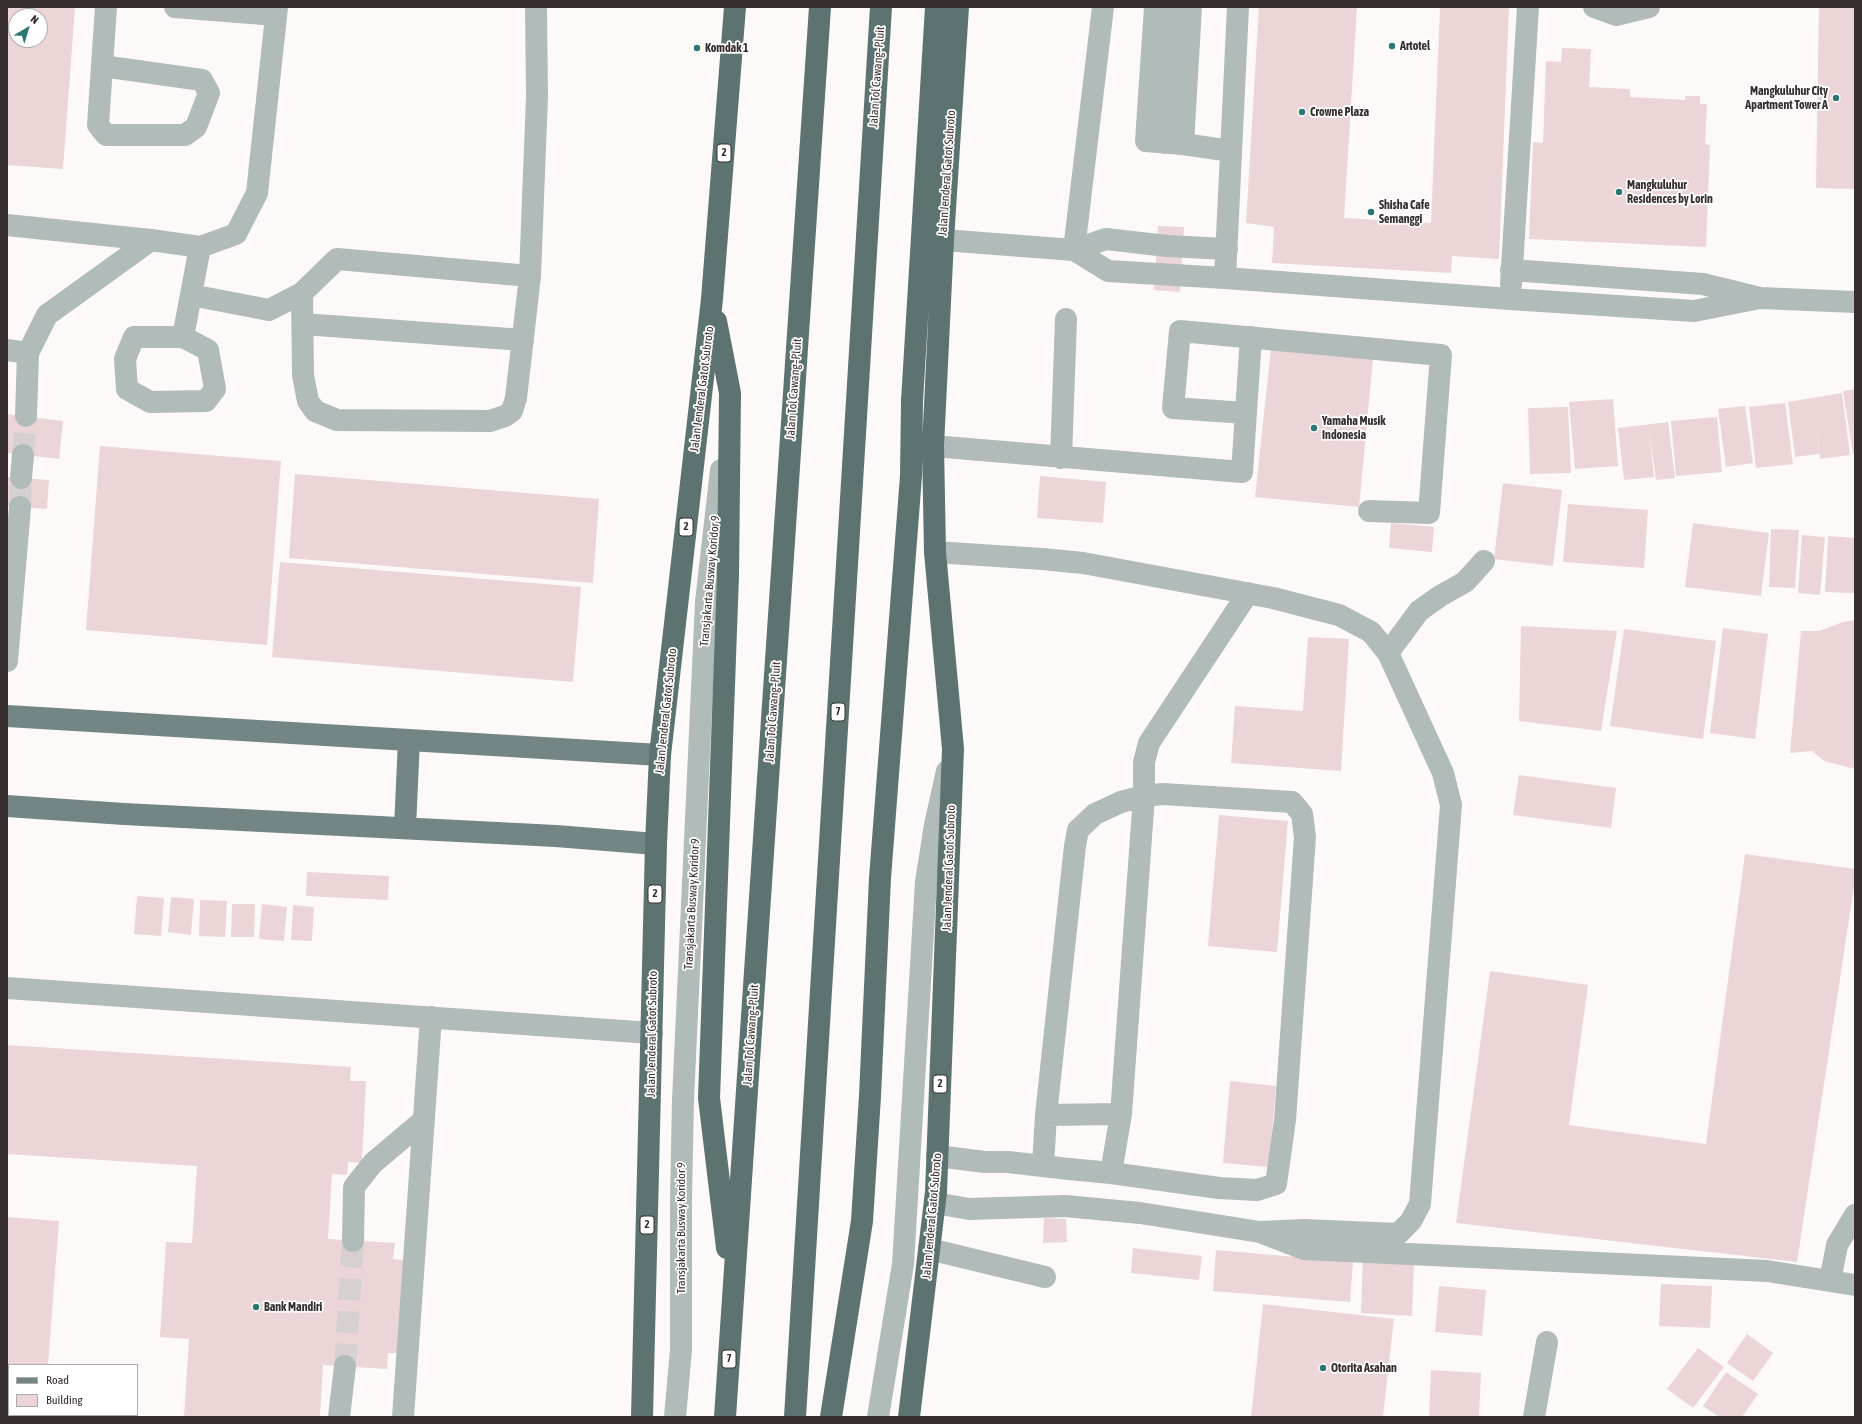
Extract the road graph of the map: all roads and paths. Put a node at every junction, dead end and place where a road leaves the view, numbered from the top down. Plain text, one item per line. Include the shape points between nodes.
1 (106, 7) edge
2 (175, 7) edge
3 (536, 7) edge
4 (735, 7) edge
5 (820, 7) edge
6 (881, 7) edge
7 (936, 7) edge
8 (958, 7) edge
9 (1103, 7) edge
10 (1155, 7) edge
11 (1171, 7) edge
12 (1191, 7) edge
13 (1238, 7) edge
14 (1528, 7) edge
15 (1594, 7) edge
16 (1649, 7) edge
17 (276, 11) edge
18 (102, 66) junction
19 (1173, 144) junction
20 (1231, 151) junction
21 (7, 225) edge
22 (151, 240) junction
23 (943, 240) junction
24 (200, 248) junction
25 (1227, 249) junction
26 (1074, 250) junction
27 (1511, 270) junction
28 (530, 276) junction
29 (1225, 278) junction
30 (302, 293) junction
31 (191, 295) junction
32 (1760, 298) junction
33 (712, 299) junction
34 (1510, 299) junction
35 (1855, 302) edge
36 (1066, 318) dead end
37 (303, 324) junction
38 (183, 337) dead end
39 (1251, 337) junction
40 (523, 340) junction
41 (18, 351) edge
42 (730, 392) junction
43 (1246, 413) junction
44 (26, 416) tunnel mouth
45 (933, 446) junction
46 (23, 455) tunnel mouth
47 (1061, 458) junction
48 (21, 478) tunnel mouth
49 (20, 507) tunnel mouth
50 (1369, 511) dead end
51 (935, 552) junction
52 (1484, 562) dead end
53 (1248, 593) junction
54 (1388, 653) junction
55 (7, 660) edge
56 (7, 716) edge
57 (409, 740) junction
58 (953, 749) junction
59 (660, 755) junction
60 (1144, 796) junction
61 (7, 806) edge
62 (405, 828) junction
63 (656, 844) junction
64 (7, 988) edge
65 (431, 1017) junction
66 (652, 1032) junction
67 (1121, 1114) junction
68 (1046, 1115) junction
69 (424, 1120) junction
70 (937, 1156) junction
71 (1043, 1166) junction
72 (1111, 1173) junction
73 (935, 1203) junction
74 (1855, 1215) edge
75 (1260, 1232) junction
76 (354, 1241) tunnel mouth
77 (1846, 1247) edge
78 (930, 1248) junction
79 (1045, 1277) dead end
80 (1830, 1281) junction
81 (1855, 1286) edge
82 (734, 1300) junction
83 (1547, 1342) dead end
84 (345, 1366) tunnel mouth
85 (340, 1417) edge
86 (403, 1417) edge
87 (642, 1417) edge
88 (676, 1417) edge
89 (725, 1417) edge
90 (794, 1417) edge
91 (831, 1417) edge
92 (878, 1417) edge
93 (909, 1417) edge
94 (1534, 1417) edge

1 - 18 lane
2 - 17 lane
3 - 28 lane
4 - 33 highway, Jalan Jenderal Gatot Subroto / 2
5 - 82 highway, Jalan Tol Cawang–Pluit / 7
6 - 90 highway, Jalan Tol Cawang–Pluit / 7
7 - 91 highway via 912,393 911,476 880,878 862,1221
8 - 23 highway, Jalan Jenderal Gatot Subroto / 2
9 - 26 lane
10 - 19 lane via 1146,141
11 - 19 lane
12 - 19 lane
13 - 20 lane
14 - 27 lane
15 - 16 lane via 1616,14
17 - 24 lane via 257,193 236,234
18 - 18 lane via 202,80 209,93 196,127 185,134 106,135 98,125
19 - 20 lane
20 - 25 lane
21 - 22 lane
22 - 24 lane
22 - 41 lane via 47,315
23 - 26 lane
23 - 45 highway, Jalan Jenderal Gatot Subroto / 2
24 - 31 lane
25 - 26 lane via 1106,239
25 - 29 lane
26 - 29 lane via 1108,271
27 - 32 lane via 1703,284
27 - 34 lane
28 - 30 lane via 337,259
28 - 40 lane
29 - 34 lane
30 - 31 lane via 269,310
30 - 37 lane
31 - 38 lane
32 - 34 lane via 1694,311
32 - 35 lane
33 - 42 highway
33 - 59 highway, Jalan Jenderal Gatot Subroto / 2
36 - 47 lane
37 - 40 lane
37 - 40 lane via 303,375 308,401 316,411 336,420 490,421 505,416 512,410 516,398
39 - 43 lane
39 - 43 lane via 1180,331 1173,408
39 - 50 lane via 1441,355 1429,513
41 - 44 lane
42 - 82 highway via 728,575 709,1098
42 - 88 lane, Transjakarta Busway Koridor 9 via 706,602 683,1100 681,1350
43 - 47 lane via 1242,472
45 - 47 lane
45 - 51 highway, Jalan Jenderal Gatot Subroto / 2
46 - 48 lane
49 - 55 lane
51 - 53 lane via 1083,563
51 - 58 highway, Jalan Jenderal Gatot Subroto / 2
52 - 54 lane via 1465,582 1419,611
53 - 54 lane via 1338,615 1371,632
53 - 60 lane via 1149,742 1144,762
54 - 75 lane via 1442,773 1451,805 1420,1204 1411,1221 1398,1234 1304,1230
56 - 57 main road
57 - 59 main road
57 - 62 main road
58 - 70 highway, Jalan Jenderal Gatot Subroto / 2
58 - 92 lane via 935,825 926,882 903,1264
59 - 63 highway, Jalan Jenderal Gatot Subroto / 2
60 - 67 lane
60 - 68 lane via 1121,802 1095,814 1078,830
60 - 72 lane via 1163,794 1292,802 1302,814 1305,837 1285,1120 1276,1184 1257,1190 1219,1188
61 - 62 main road
62 - 63 main road
63 - 66 highway, Jalan Jenderal Gatot Subroto / 2
64 - 65 lane
65 - 66 lane
65 - 69 lane
66 - 87 highway, Jalan Jenderal Gatot Subroto / 2
67 - 68 lane
67 - 72 lane
68 - 71 lane
69 - 76 lane via 373,1163 354,1187
69 - 86 lane
70 - 71 lane
70 - 73 highway, Jalan Jenderal Gatot Subroto / 2
71 - 72 lane
73 - 75 lane via 969,1209 1065,1206 1133,1212
73 - 78 highway, Jalan Jenderal Gatot Subroto / 2
74 - 77 lane
75 - 80 lane via 1304,1249 1768,1271
77 - 80 lane
78 - 79 lane
78 - 93 highway, Jalan Jenderal Gatot Subroto / 2
80 - 81 lane
82 - 89 highway, Jalan Tol Cawang–Pluit / 7
83 - 94 lane
84 - 85 lane

